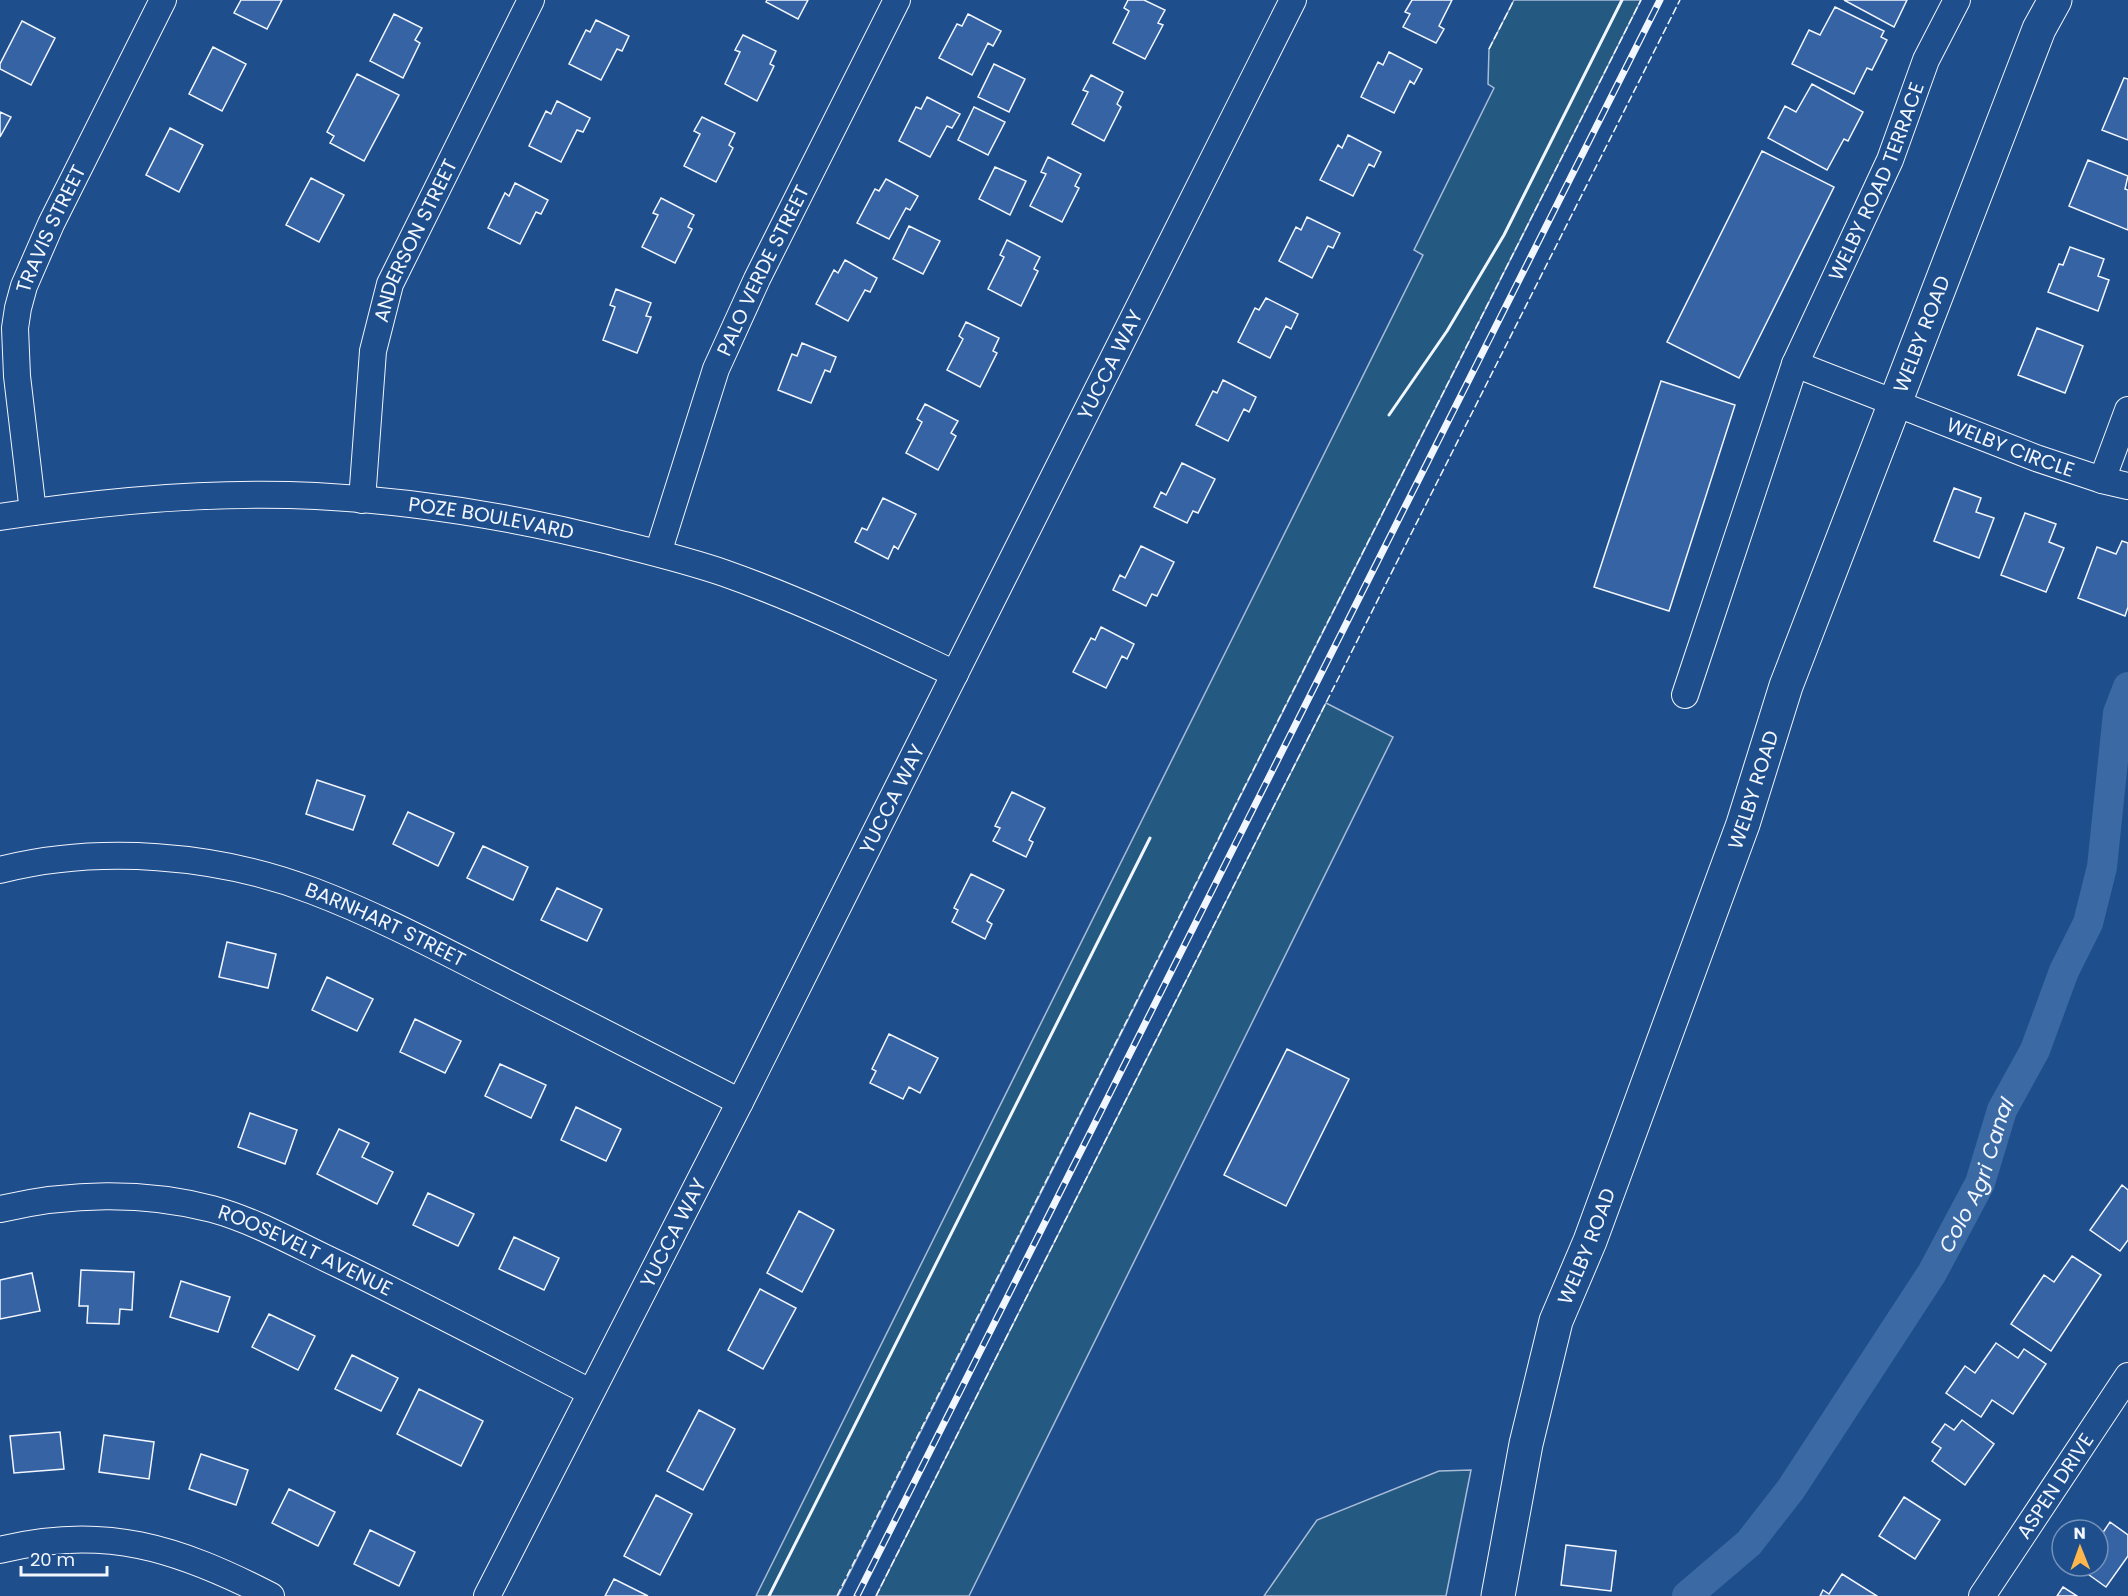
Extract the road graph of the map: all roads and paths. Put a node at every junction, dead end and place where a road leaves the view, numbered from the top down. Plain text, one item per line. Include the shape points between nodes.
1 (163, 0) edge
2 (531, 0) edge
3 (897, 0) edge
4 (1293, 0) edge
5 (1957, 0) edge
6 (2055, 0) edge
7 (1795, 364) junction
8 (1897, 402) junction
9 (2128, 410) edge
10 (2102, 480) junction
11 (2128, 486) edge
12 (362, 500) junction
13 (33, 512) junction
14 (0, 517) edge
15 (658, 553) junction
16 (955, 674) junction
17 (1685, 695) dead end
18 (0, 870) edge
19 (740, 1102) junction
20 (0, 1209) edge
21 (2128, 1376) edge
22 (590, 1392) junction
23 (0, 1550) edge
24 (271, 1596) edge
25 (487, 1596) edge
26 (1498, 1596) edge
27 (1982, 1596) edge

1 - 13 street, TRAVIS STREET via 51,224 18,308 17,376
2 - 12 street, ANDERSON STREET via 390,284 373,351
3 - 15 street, PALO VERDE STREET via 716,369
4 - 16 street, YUCCA WAY
5 - 7 street, WELBY ROAD TERRACE via 1926,60 1890,160
6 - 8 street, WELBY ROAD via 2039,29
7 - 8 street
7 - 17 street, WELBY ROAD TERRACE
8 - 10 street, WELBY CIRCLE
8 - 26 street, WELBY ROAD via 1786,686 1743,824 1590,1241 1556,1321 1526,1444
9 - 10 street
10 - 11 street, WELBY CIRCLE
12 - 13 street, POZE BOULEVARD via 232,495 132,500
12 - 15 street, POZE BOULEVARD via 497,517
13 - 14 street, POZE BOULEVARD
15 - 16 street, POZE BOULEVARD via 824,611
16 - 19 street, YUCCA WAY
18 - 19 street, BARNHART STREET via 54,860 143,856 225,866 280,880 330,897 400,929
19 - 22 street, YUCCA WAY
20 - 22 street, ROOSEVELT AVENUE via 72,1196 145,1197 214,1210 264,1229 368,1279
21 - 27 street, ASPEN DRIVE
22 - 25 street, YUCCA WAY
23 - 24 street via 49,1541 98,1539 137,1544 229,1574

